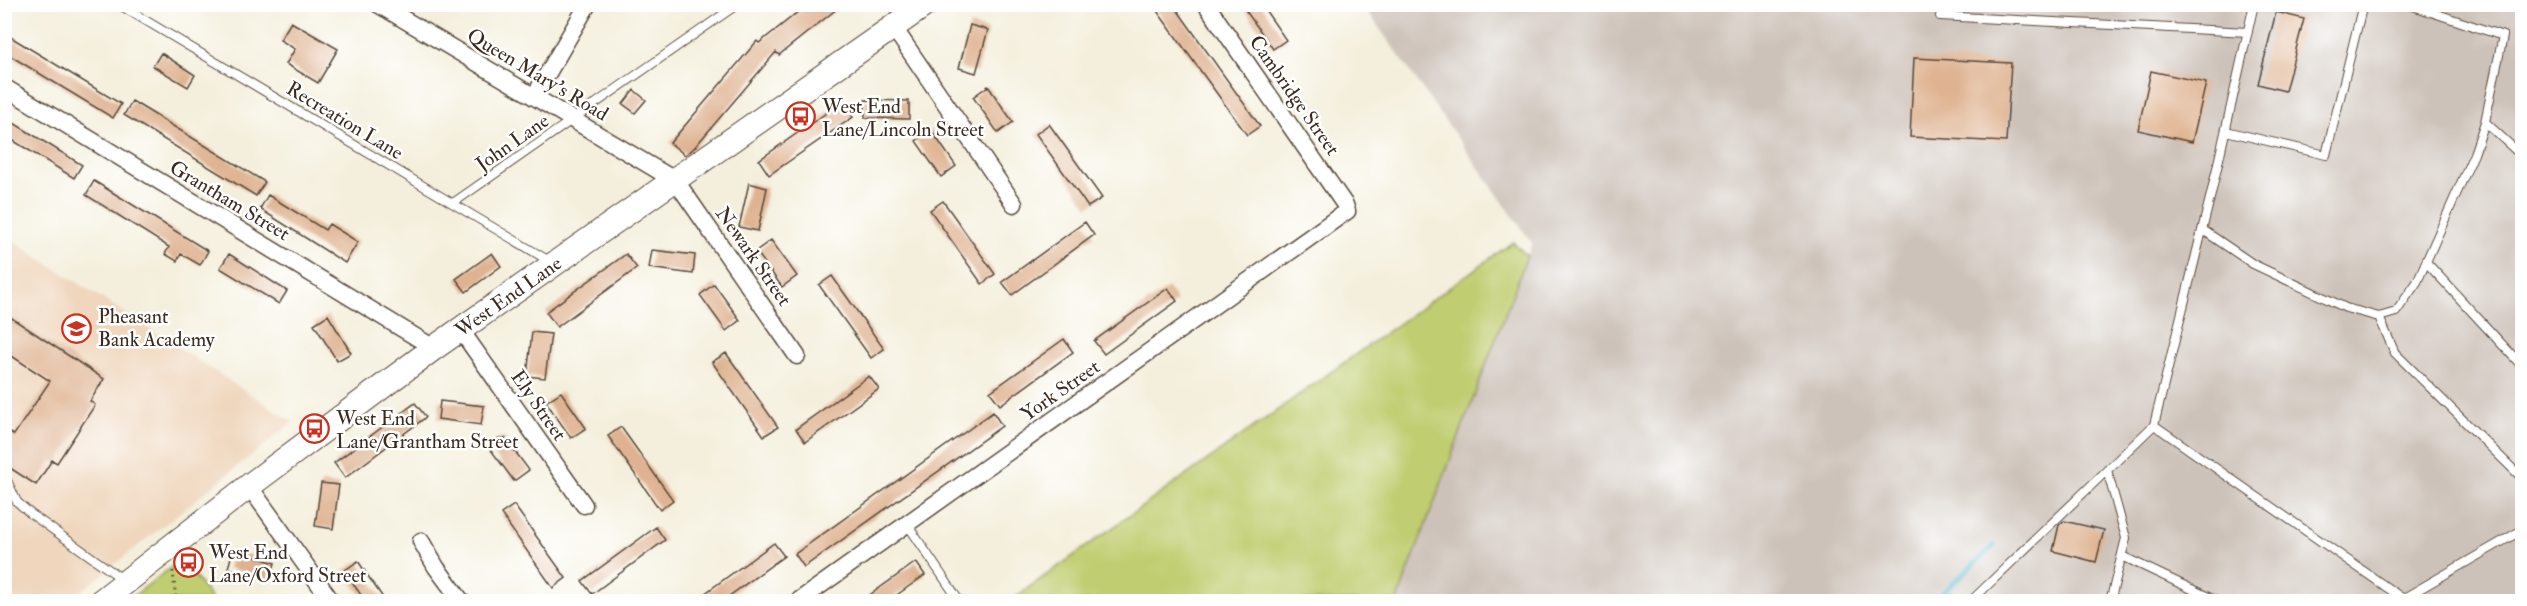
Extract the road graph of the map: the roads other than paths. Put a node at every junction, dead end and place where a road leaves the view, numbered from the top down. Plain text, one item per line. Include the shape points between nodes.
1 (118, 4) edge
2 (378, 4) edge
3 (588, 4) edge
4 (738, 4) edge
5 (927, 4) edge
6 (1206, 4) edge
7 (2254, 4) edge
8 (2363, 4) edge
9 (2407, 4) edge
10 (1940, 16) dead end
11 (894, 28) junction
12 (2248, 32) junction
13 (4, 87) edge
14 (534, 97) junction
15 (573, 119) junction
16 (2485, 122) junction
17 (2226, 131) junction
18 (2523, 156) edge
19 (675, 181) junction
20 (453, 203) junction
21 (1014, 204) dead end
22 (1347, 211) joint
23 (2203, 230) junction
24 (2426, 262) junction
25 (555, 264) junction
26 (2379, 317) junction
27 (460, 329) junction
28 (434, 348) junction
29 (797, 356) dead end
30 (2523, 366) edge
31 (2154, 425) junction
32 (2107, 470) junction
33 (4, 474) edge
34 (2523, 478) edge
35 (249, 486) junction
36 (584, 505) dead end
37 (907, 524) junction
38 (2523, 530) edge
39 (421, 541) dead end
40 (2122, 556) junction
41 (126, 582) junction
42 (2400, 600) edge
43 (100, 602) edge
44 (332, 602) edge
45 (462, 602) edge
46 (797, 602) edge
47 (960, 602) edge
48 (1970, 602) edge
49 (2110, 602) edge
50 (2219, 602) edge

1 - 20 lane, Recreation Lane
2 - 14 street, Queen Mary's Road
3 - 14 street
4 - 15 lane, John Lane
5 - 11 street, West End Lane
6 - 22 street, Cambridge Street
7 - 12 lane
8 - 17 lane via 2326,155
9 - 16 lane via 2503,36
10 - 12 lane
11 - 19 street, West End Lane
11 - 21 street
12 - 17 lane
13 - 28 street, Grantham Street
14 - 15 street, Queen Mary's Road
15 - 19 street, Queen Mary's Road
15 - 20 lane, John Lane
16 - 18 lane
16 - 24 lane
17 - 23 lane
19 - 25 street, West End Lane
19 - 29 street, Newark Street
20 - 25 lane, Recreation Lane
22 - 37 street, York Street
23 - 26 lane via 2253,264 2346,308
23 - 31 lane
24 - 26 lane via 2411,294 2396,312
24 - 30 lane
25 - 27 street, West End Lane
26 - 34 lane via 2395,353
27 - 28 street, West End Lane
27 - 36 street, Ely Street
28 - 35 street, West End Lane
31 - 32 lane
31 - 42 lane
32 - 40 lane via 2126,538
32 - 48 lane
33 - 41 lane via 17,502
35 - 41 street, West End Lane
35 - 44 street
37 - 46 street, York Street
37 - 47 lane
38 - 42 lane
39 - 45 street
40 - 49 lane
40 - 50 lane
41 - 43 street, West End Lane

